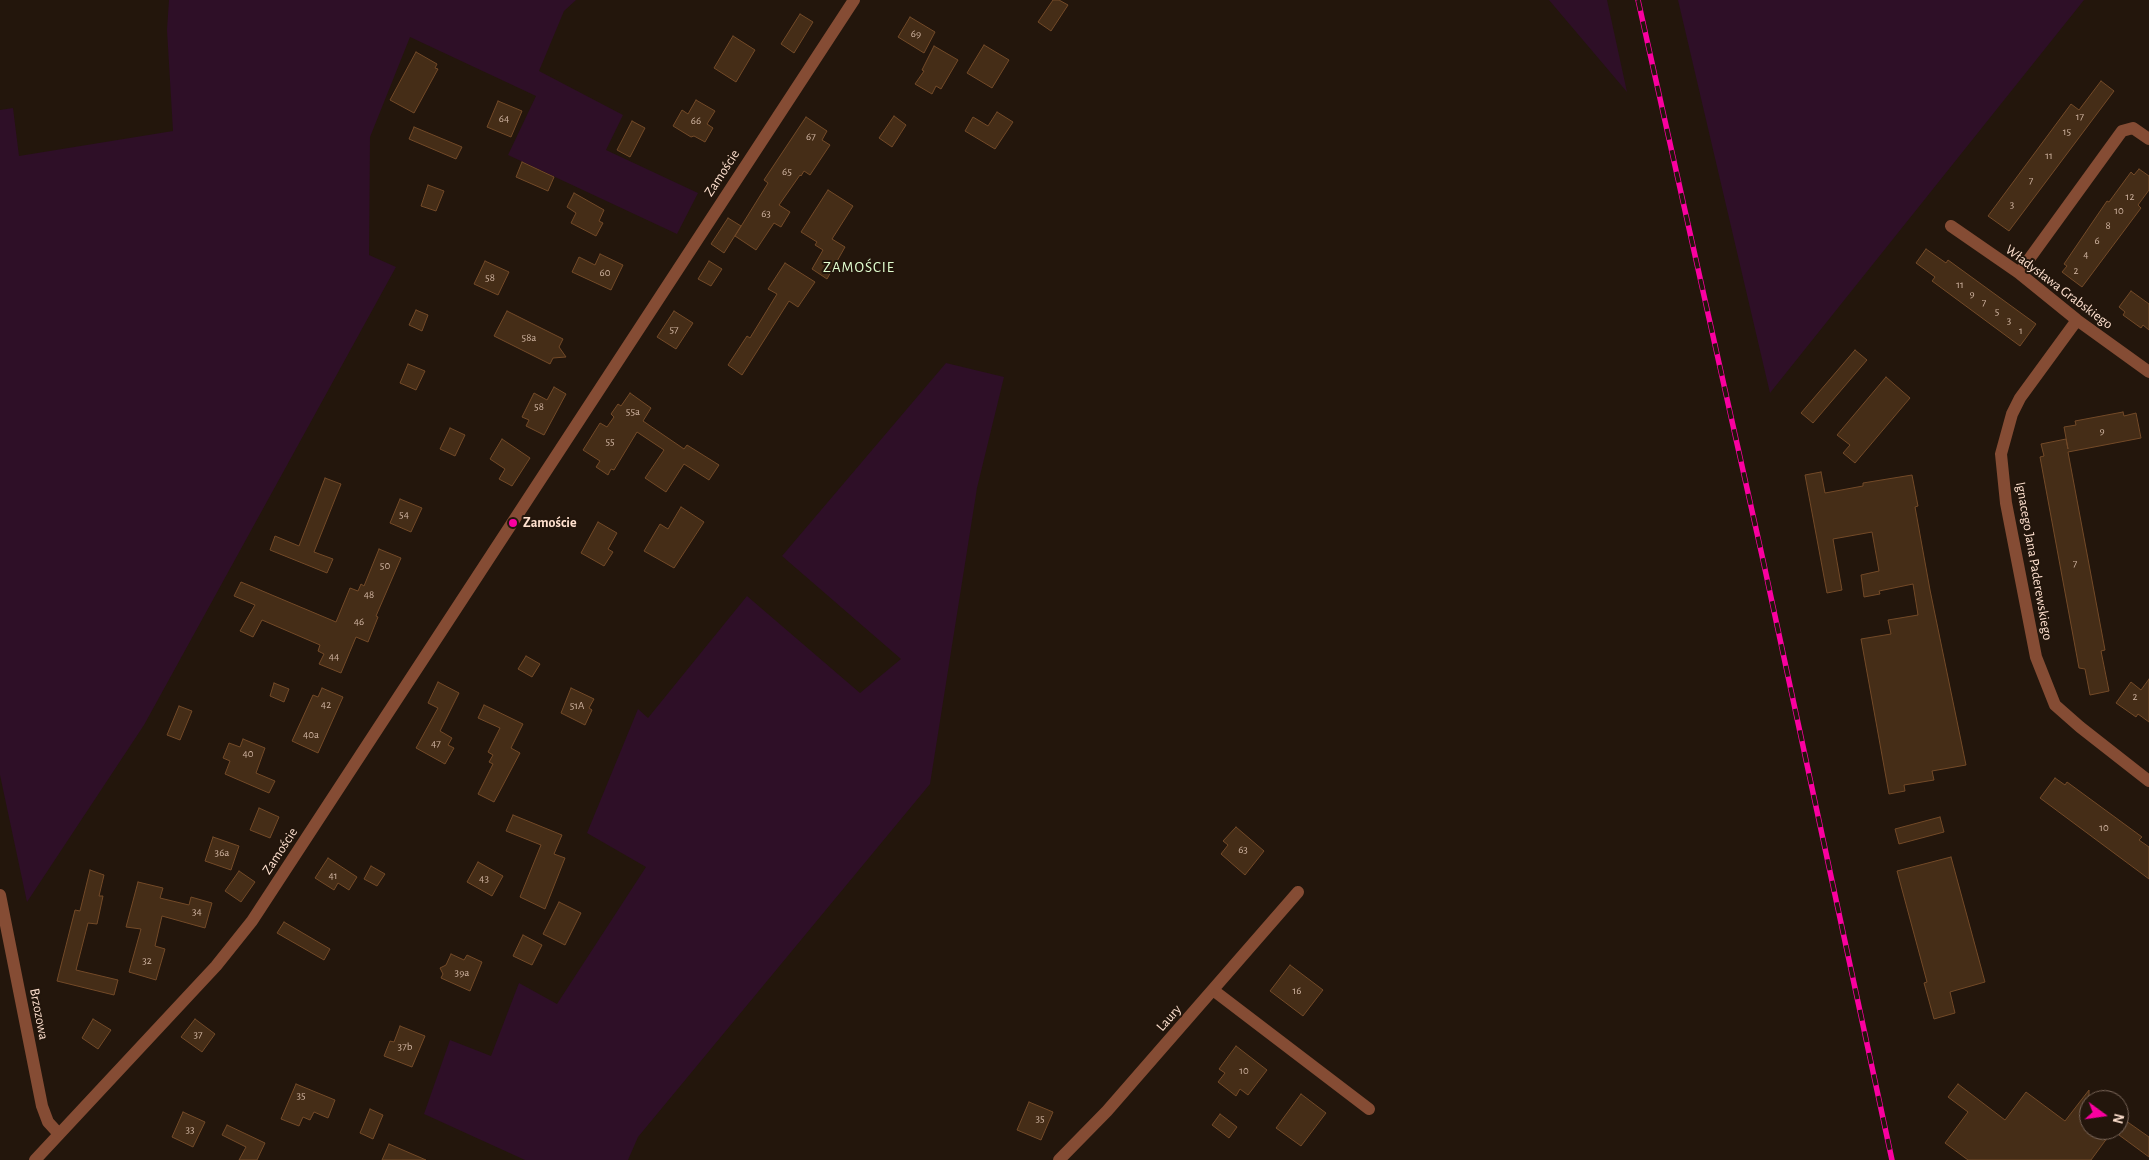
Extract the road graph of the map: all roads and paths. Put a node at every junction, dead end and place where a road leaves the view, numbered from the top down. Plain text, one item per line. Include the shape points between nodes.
1 (854, 0) edge
2 (2149, 139) edge
3 (1951, 226) dead end
4 (2020, 273) junction
5 (2077, 320) junction
6 (2149, 372) edge
7 (2149, 781) edge
8 (1298, 892) dead end
9 (0, 895) edge
10 (1213, 990) junction
11 (1369, 1109) dead end
12 (59, 1134) junction
13 (1067, 1158) edge
14 (35, 1160) edge

1 - 12 street, Zamoście via 252,921 216,966
2 - 4 street via 2133,128 2122,131
3 - 4 street, Władysława Grabskiego
4 - 5 street, Władysława Grabskiego
5 - 6 street, Władysława Grabskiego
5 - 7 street, Ignacego Jana Paderewskiego via 2020,398 2012,414 2001,454 2006,502 2036,657 2055,705
8 - 10 street, Laury
9 - 12 street, Brzozowa via 42,1106 48,1122
10 - 11 street
10 - 13 street, Laury
12 - 14 street, Zamoście

